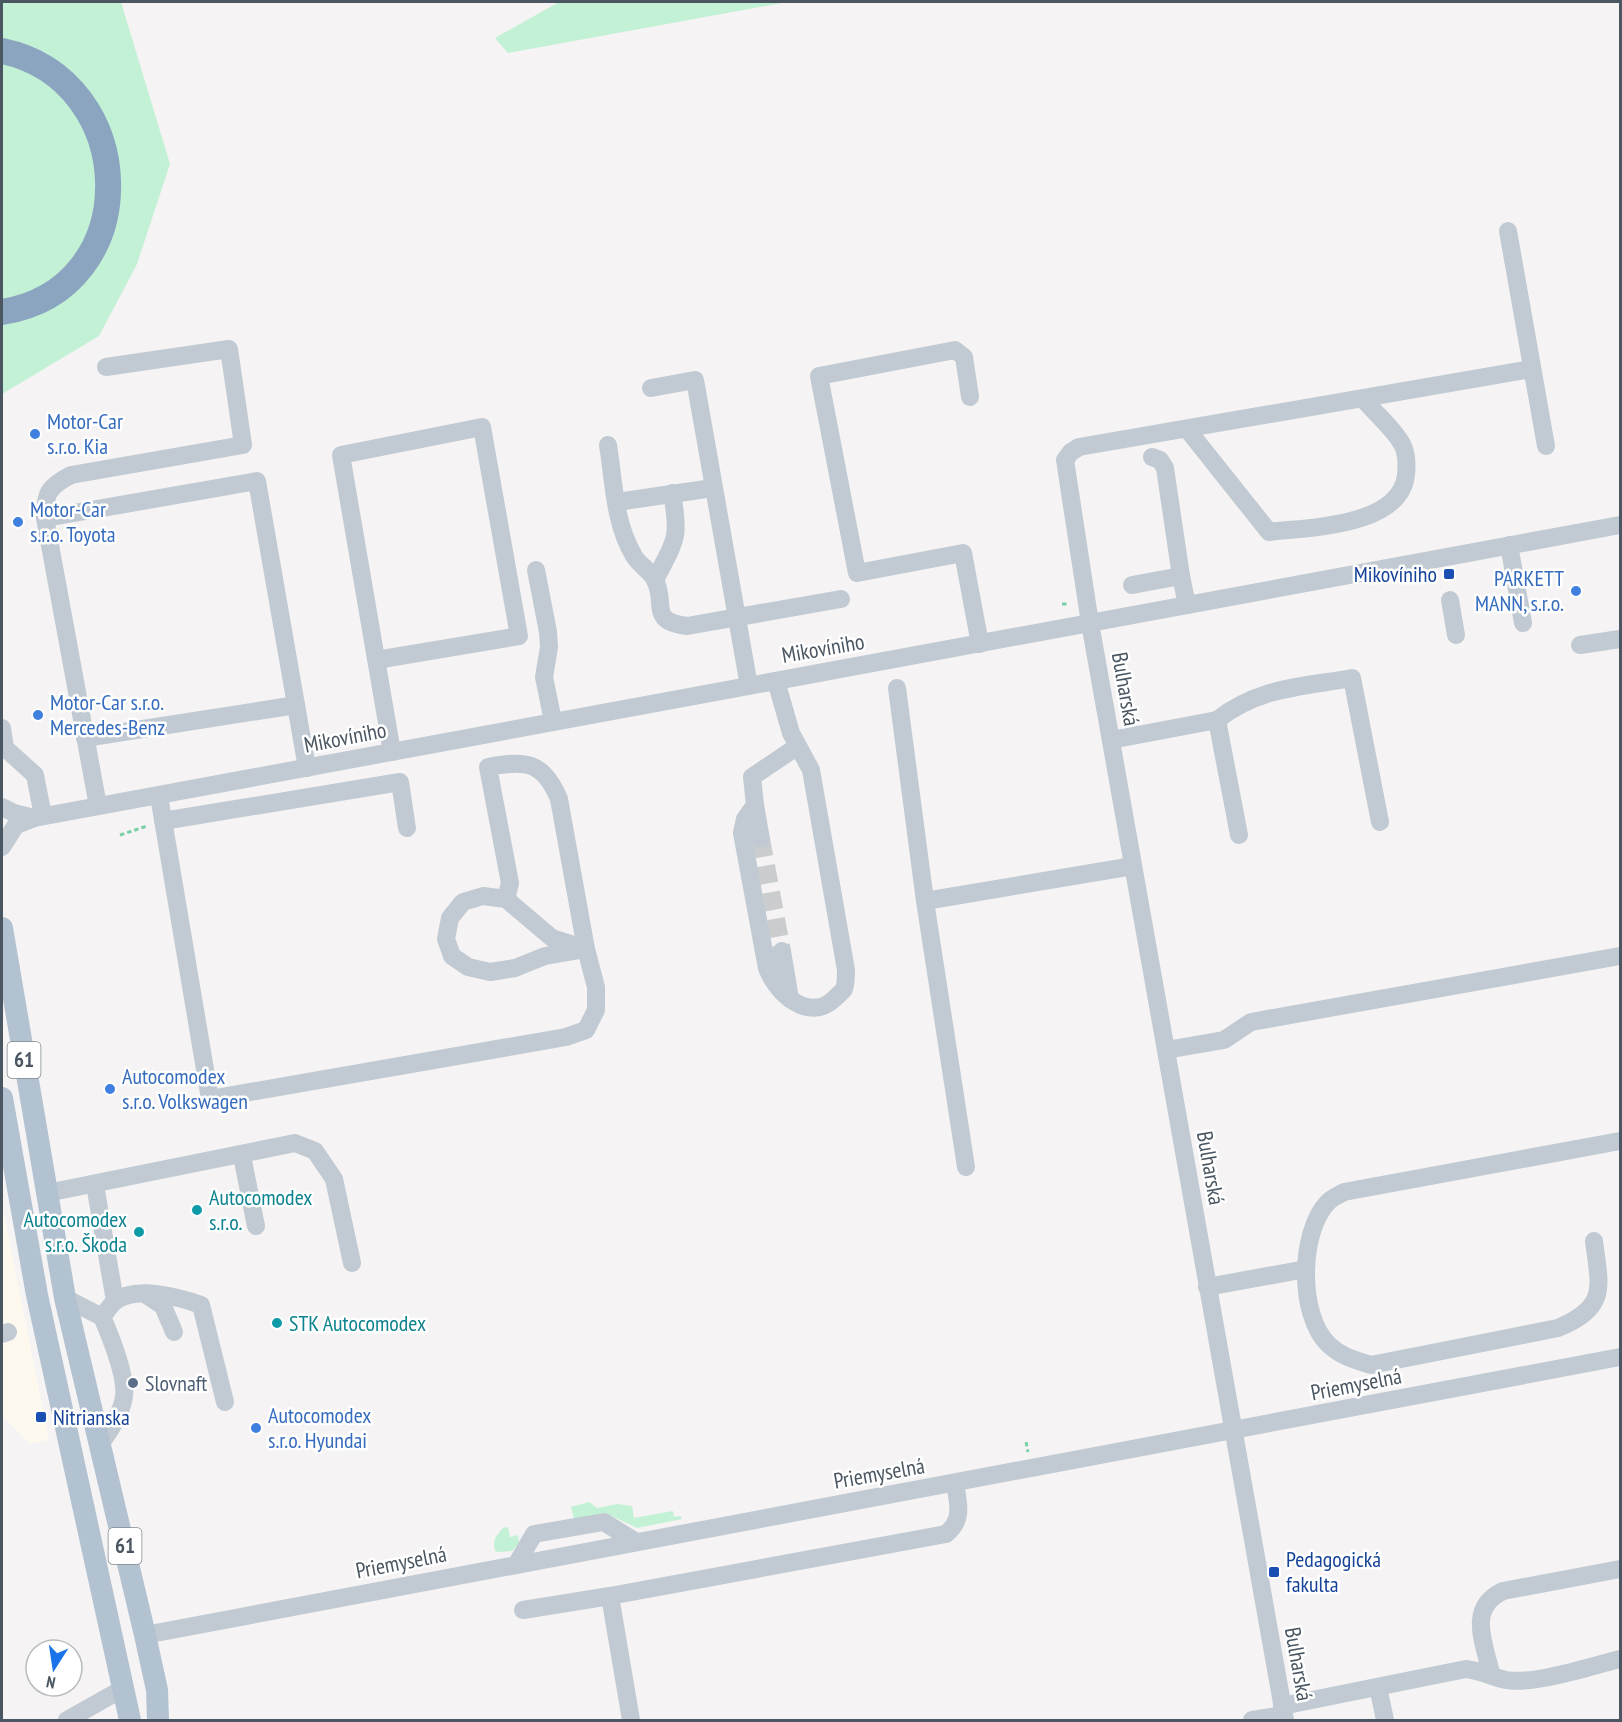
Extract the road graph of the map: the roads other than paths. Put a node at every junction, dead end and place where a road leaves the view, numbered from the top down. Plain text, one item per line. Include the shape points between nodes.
1 (2, 51) edge
2 (1508, 231) dead end
3 (2, 312) edge
4 (106, 367) dead end
5 (1532, 369) junction
6 (651, 388) dead end
7 (970, 397) dead end
8 (1363, 399) junction
9 (1187, 429) junction
10 (608, 444) dead end
11 (1546, 446) dead end
12 (1152, 458) dead end
13 (713, 488) junction
14 (672, 493) junction
15 (617, 502) junction
16 (45, 518) junction
17 (1620, 525) edge
18 (1509, 545) junction
19 (536, 570) dead end
20 (1181, 576) junction
21 (655, 580) junction
22 (1132, 585) dead end
23 (841, 599) dead end
24 (1450, 600) dead end
25 (1186, 605) junction
26 (736, 617) junction
27 (1090, 623) junction
28 (1523, 623) dead end
29 (1456, 635) dead end
30 (1620, 639) edge
31 (980, 644) junction
32 (1580, 645) dead end
33 (376, 660) junction
34 (776, 681) junction
35 (749, 686) junction
36 (897, 688) dead end
37 (296, 705) junction
38 (1217, 720) junction
39 (553, 722) junction
40 (2, 728) edge
41 (85, 738) junction
42 (1111, 740) junction
43 (798, 746) junction
44 (392, 752) junction
45 (307, 768) junction
46 (159, 796) junction
47 (754, 805) junction
48 (98, 806) junction
49 (2, 807) edge
50 (38, 817) junction
51 (163, 821) junction
52 (1380, 822) dead end
53 (408, 828) dead end
54 (1239, 835) dead end
55 (761, 839) tunnel mouth
56 (2, 847) edge
57 (1133, 866) junction
58 (506, 899) junction
59 (925, 901) junction
60 (2, 928) edge
61 (586, 949) junction
62 (782, 951) tunnel mouth
63 (1620, 956) edge
64 (790, 999) junction
65 (1166, 1050) junction
66 (2, 1098) edge
67 (1620, 1141) edge
68 (242, 1156) junction
69 (966, 1167) dead end
70 (95, 1185) junction
71 (47, 1193) junction
72 (256, 1226) dead end
73 (1593, 1241) dead end
74 (352, 1263) dead end
75 (1306, 1269) junction
76 (1208, 1287) junction
77 (143, 1293) junction
78 (65, 1298) junction
79 (115, 1300) junction
80 (102, 1317) junction
81 (174, 1332) dead end
82 (1620, 1357) edge
83 (225, 1402) dead end
84 (1233, 1432) junction
85 (101, 1443) junction
86 (955, 1483) junction
87 (636, 1542) junction
88 (516, 1565) junction
89 (1620, 1569) edge
90 (610, 1596) junction
91 (523, 1610) dead end
92 (111, 1625) junction
93 (146, 1635) junction
94 (1620, 1659) edge
95 (1491, 1674) junction
96 (1378, 1687) junction
97 (124, 1688) junction
98 (157, 1714) edge
99 (1284, 1714) edge
100 (67, 1720) edge
101 (130, 1720) edge
102 (631, 1720) edge
103 (1252, 1720) edge
104 (1385, 1720) edge

1 - 3 highway via 52,73 81,99 100,137 108,176 104,222 83,264 54,292
2 - 5 street
4 - 16 street via 230,349 243,445 71,475 53,484 45,500
5 - 8 street
5 - 11 street
6 - 13 street via 695,380
7 - 31 street via 964,357 955,350 819,376 857,573 963,553
8 - 9 street
8 - 9 street via 1402,444 1407,463 1404,488 1388,507 1363,519 1269,532
9 - 27 street, Bulharská via 1079,447 1065,460
10 - 15 street
12 - 20 street via 1160,460 1165,468
13 - 14 street
13 - 26 street
14 - 15 street
14 - 21 street via 678,528 676,540
15 - 21 street via 621,531 630,550
16 - 37 street via 257,481
16 - 41 street
17 - 18 street, Mikovíniho
18 - 25 street, Mikovíniho
18 - 28 street
19 - 39 street via 548,632 544,677
20 - 22 street
20 - 25 street
21 - 26 street via 660,613 672,624 687,626
23 - 26 street
24 - 29 street
25 - 27 street, Mikovíniho
26 - 35 street
27 - 31 street, Mikovíniho
27 - 42 street, Bulharská
30 - 32 street
31 - 34 street, Mikovíniho
33 - 33 street via 341,455 482,427 519,636
33 - 44 street
34 - 35 street, Mikovíniho
34 - 43 street
35 - 39 street, Mikovíniho
36 - 59 street
37 - 41 street
37 - 45 street
38 - 42 street
38 - 52 street via 1260,694 1352,678
38 - 54 street
39 - 44 street, Mikovíniho
40 - 50 street via 5,748 35,775
41 - 48 street
42 - 57 street, Bulharská
43 - 47 street via 752,777
43 - 64 street via 811,770 846,970 844,990 828,1005 809,1008
44 - 45 street, Mikovíniho
45 - 46 street, Mikovíniho
46 - 48 street, Mikovíniho
46 - 51 street
47 - 55 street
47 - 64 street via 742,834 767,968 772,983
48 - 50 street, Mikovíniho
49 - 50 street
50 - 56 street via 16,825
51 - 53 street via 400,782
51 - 61 street via 210,1099 566,1037 586,1030 596,1010 596,987
57 - 59 street
57 - 65 street, Bulharská
58 - 61 street via 552,938
58 - 61 street via 483,896 463,902 450,918 446,939 452,956 468,967 490,972
58 - 61 street via 510,883 488,767 517,762 537,767 551,779 559,799
59 - 69 street
60 - 71 main road, 61
62 - 64 street
63 - 65 street via 1251,1022 1224,1040
65 - 76 street, Bulharská
66 - 92 main road, 61 via 39,1306
67 - 75 street via 1344,1192 1329,1201 1319,1215
68 - 70 street
68 - 72 street
68 - 74 street via 295,1143 315,1151 334,1179
70 - 71 street
70 - 79 street
71 - 78 main road, 61
73 - 75 street via 1599,1285 1593,1305 1580,1319 1558,1328 1387,1364 1371,1365 1347,1358 1328,1344 1312,1317
75 - 76 street
76 - 84 street, Bulharská
77 - 79 street
77 - 81 street via 163,1306
77 - 83 street via 175,1295 201,1305
78 - 80 street
78 - 85 main road, 61
79 - 80 street
80 - 85 street via 115,1348 124,1395 115,1422
82 - 84 street, Priemyselná
84 - 86 street, Priemyselná
84 - 99 street, Bulharská
85 - 93 main road, 61
86 - 87 street, Priemyselná
86 - 90 street via 960,1512 956,1525 946,1534
87 - 88 street, Priemyselná
87 - 88 street via 604,1522 534,1534
88 - 93 street, Priemyselná
89 - 95 street via 1503,1591 1490,1597 1481,1610 1480,1622
90 - 91 street
90 - 102 street
92 - 93 main road via 134,1636
92 - 97 main road, 61
93 - 97 main road
93 - 98 main road, 61 via 157,1690
94 - 95 street via 1528,1680 1506,1680
95 - 96 street via 1466,1669
96 - 99 street
96 - 104 street
97 - 98 main road via 139,1689
97 - 100 street
97 - 101 main road, 61
99 - 103 street

